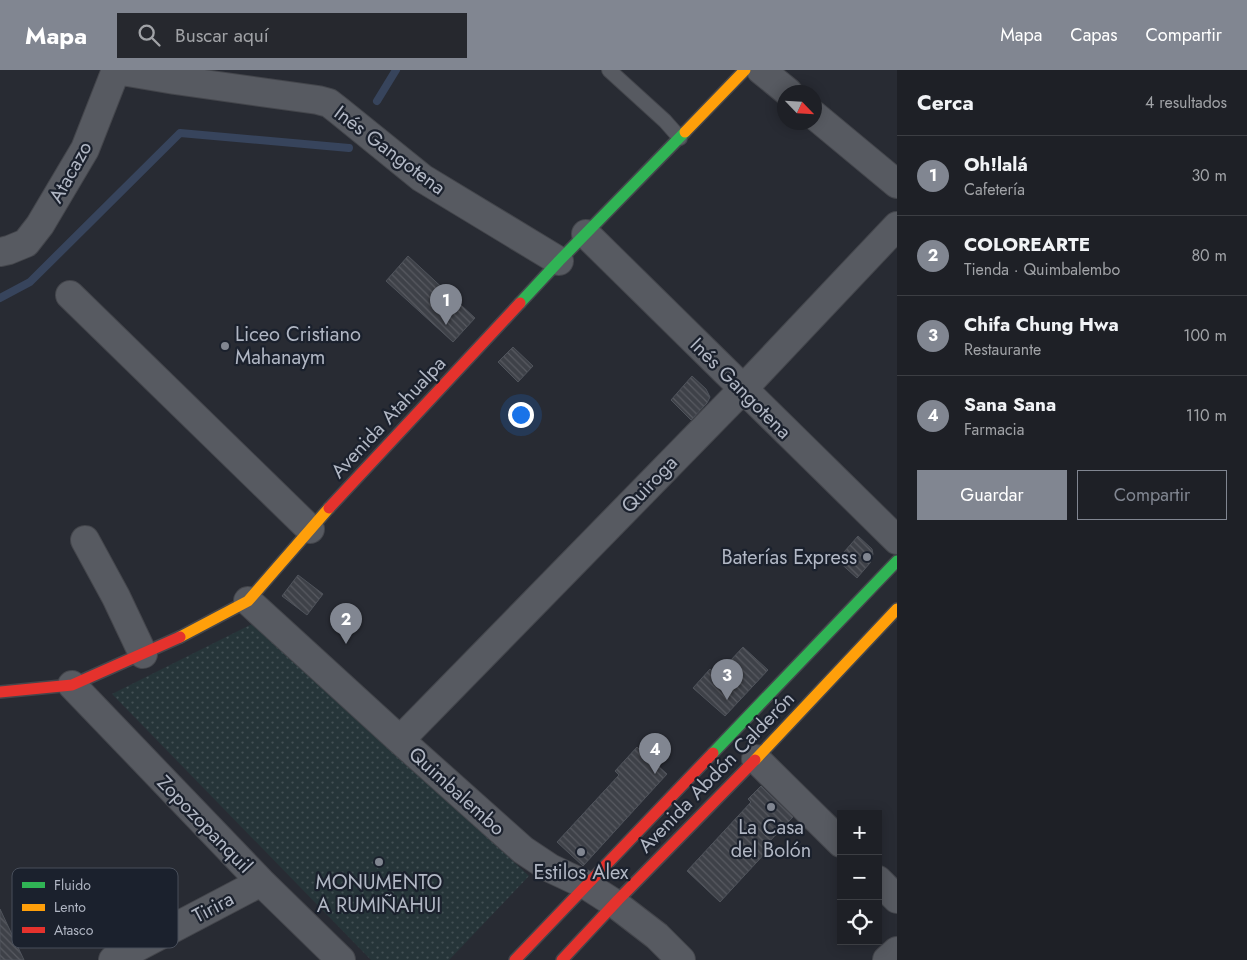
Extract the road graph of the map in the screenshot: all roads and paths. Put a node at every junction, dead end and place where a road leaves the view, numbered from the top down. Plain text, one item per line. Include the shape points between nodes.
1 (116, 70) edge
2 (609, 70) edge
3 (745, 70) edge
4 (761, 70) edge
5 (779, 85) edge
6 (822, 122) edge
7 (680, 138) junction
8 (897, 184) edge
9 (897, 226) edge
10 (586, 234) junction
11 (0, 252) edge
12 (559, 262) junction
13 (70, 295) dead end
14 (742, 389) junction
15 (310, 529) junction
16 (85, 540) dead end
17 (897, 540) edge
18 (897, 561) edge
19 (248, 601) junction
20 (897, 608) edge
21 (143, 654) junction
22 (72, 685) junction
23 (0, 692) edge
24 (400, 740) junction
25 (756, 759) junction
26 (837, 839) edge
27 (261, 882) junction
28 (882, 884) edge
29 (586, 885) junction
30 (897, 899) edge
31 (614, 903) junction
32 (178, 926) edge
33 (136, 948) edge
34 (897, 951) edge
35 (113, 960) edge
36 (341, 960) edge
37 (515, 960) edge
38 (562, 960) edge
39 (681, 960) edge
40 (887, 960) edge

1 - 11 street, Atacazo via 85,149 40,225 26,243
1 - 12 street, Inés Gangotena via 329,103 422,178
2 - 7 lane
3 - 7 main road, Avenida Atahualpa
4 - 5 street
6 - 8 street
7 - 10 main road, Avenida Atahualpa
9 - 14 street, Quiroga
10 - 12 main road, Avenida Atahualpa
10 - 14 street, Inés Gangotena
12 - 15 main road, Avenida Atahualpa
13 - 15 street
14 - 17 street, Inés Gangotena
14 - 24 street, Quiroga
15 - 19 main road, Avenida Atahualpa
16 - 21 street
18 - 29 main road, Avenida Abdón Calderón
19 - 21 main road, Avenida Atahualpa
19 - 24 street, Quimbalembo
20 - 25 main road, Avenida Abdón Calderón
21 - 22 main road, Avenida Atahualpa
22 - 23 main road, Avenida Atahualpa
22 - 27 street, Zopozopanquil
24 - 29 street, Quimbalembo via 523,850 550,868
25 - 26 street
25 - 31 main road, Avenida Abdón Calderón
27 - 32 street, Tirira
27 - 36 street, Zopozopanquil
28 - 30 street
29 - 31 street, Quimbalembo
29 - 37 main road, Avenida Abdón Calderón
31 - 38 main road, Avenida Abdón Calderón
31 - 39 street, Quimbalembo via 657,936
33 - 35 street, Tirira
34 - 40 street

